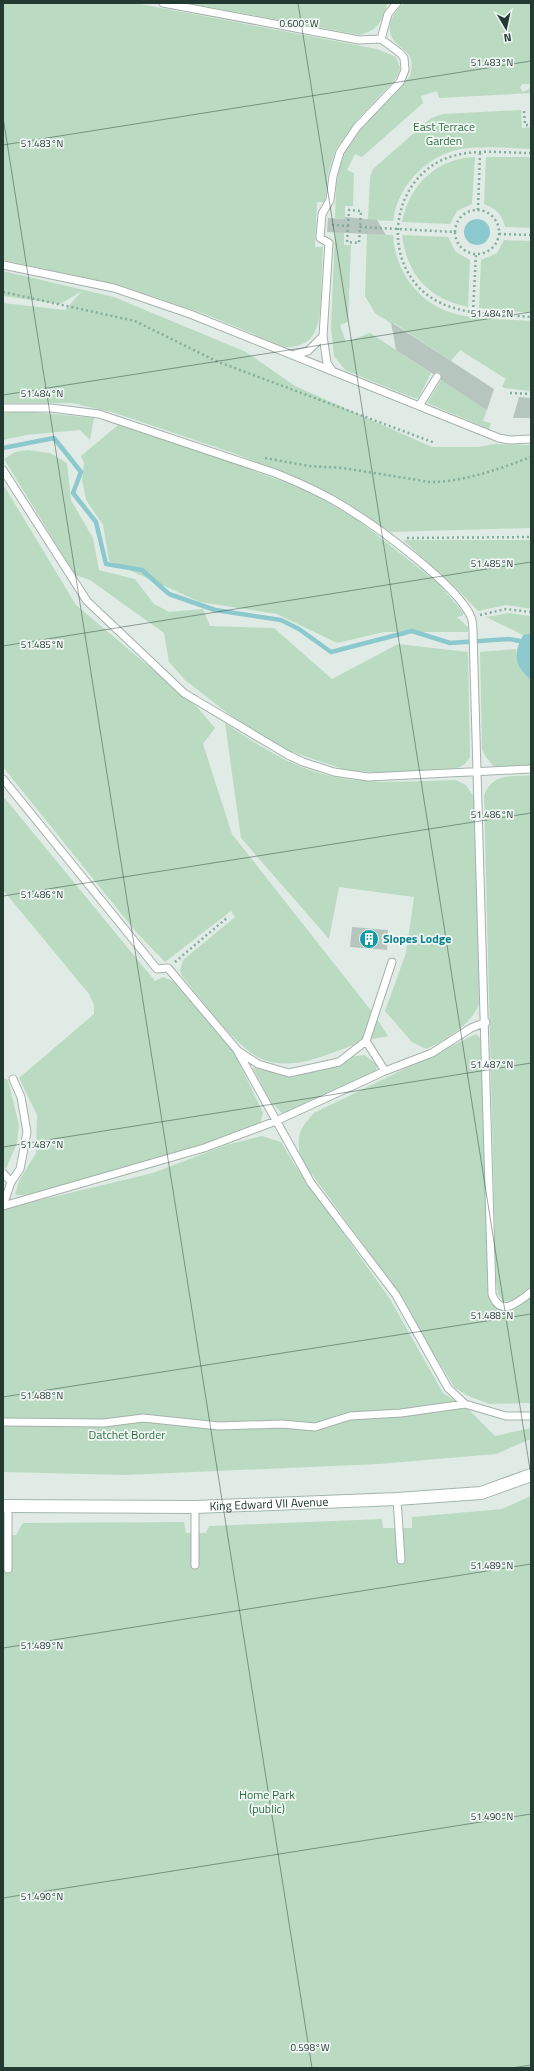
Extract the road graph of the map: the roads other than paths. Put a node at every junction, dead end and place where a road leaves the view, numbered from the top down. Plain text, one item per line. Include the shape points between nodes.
1 (162, 3) edge
2 (397, 3) edge
3 (381, 39) junction
4 (3, 265) edge
5 (323, 336) junction
6 (294, 355) junction
7 (333, 371) junction
8 (436, 377) dead end
9 (420, 406) junction
10 (3, 408) edge
11 (531, 439) edge
12 (3, 470) edge
13 (531, 769) edge
14 (477, 773) junction
15 (3, 779) edge
16 (392, 962) dead end
17 (486, 1022) junction
18 (366, 1041) junction
19 (238, 1051) junction
20 (385, 1071) junction
21 (13, 1079) dead end
22 (276, 1121) junction
23 (3, 1172) edge
24 (11, 1182) junction
25 (3, 1206) edge
26 (531, 1292) edge
27 (465, 1404) junction
28 (531, 1416) edge
29 (3, 1422) edge
30 (531, 1475) edge
31 (397, 1499) junction
32 (5, 1506) edge
33 (195, 1507) junction
34 (401, 1560) dead end
35 (195, 1565) dead end
36 (8, 1570) dead end

1 - 3 lane via 359,40
2 - 3 lane via 388,14
3 - 5 lane via 404,58 405,70 394,88 350,136 335,165 330,200 322,214 320,225 320,238 329,243
4 - 6 lane via 114,288 190,314
5 - 6 lane via 308,352
5 - 7 lane via 327,363
6 - 7 lane
7 - 9 lane
8 - 9 lane
9 - 11 lane via 499,438
10 - 14 lane via 51,408 99,414 275,472 349,509 391,540 446,586 472,618
12 - 14 lane via 87,601 184,693 288,755 318,768 351,776 368,777
13 - 14 lane
14 - 17 lane
15 - 19 lane via 157,969 168,968
16 - 18 lane
17 - 20 lane via 471,1028 432,1053
17 - 26 lane via 492,1294 498,1304 504,1307 516,1304
18 - 19 lane via 339,1062 289,1073 258,1064
18 - 20 lane
19 - 22 lane
20 - 22 lane
21 - 24 lane via 21,1097 27,1132 20,1169
22 - 25 lane via 204,1148
22 - 27 lane via 311,1183 396,1295 448,1388
23 - 24 lane
24 - 25 lane
27 - 28 lane via 506,1416
27 - 29 lane via 401,1413 350,1416 315,1427 282,1424 219,1426 143,1418 104,1423
30 - 31 main road, King Edward VII Avenue via 481,1493
31 - 33 main road, King Edward VII Avenue
31 - 34 lane
32 - 33 main road, King Edward VII Avenue
32 - 36 lane
33 - 35 lane

